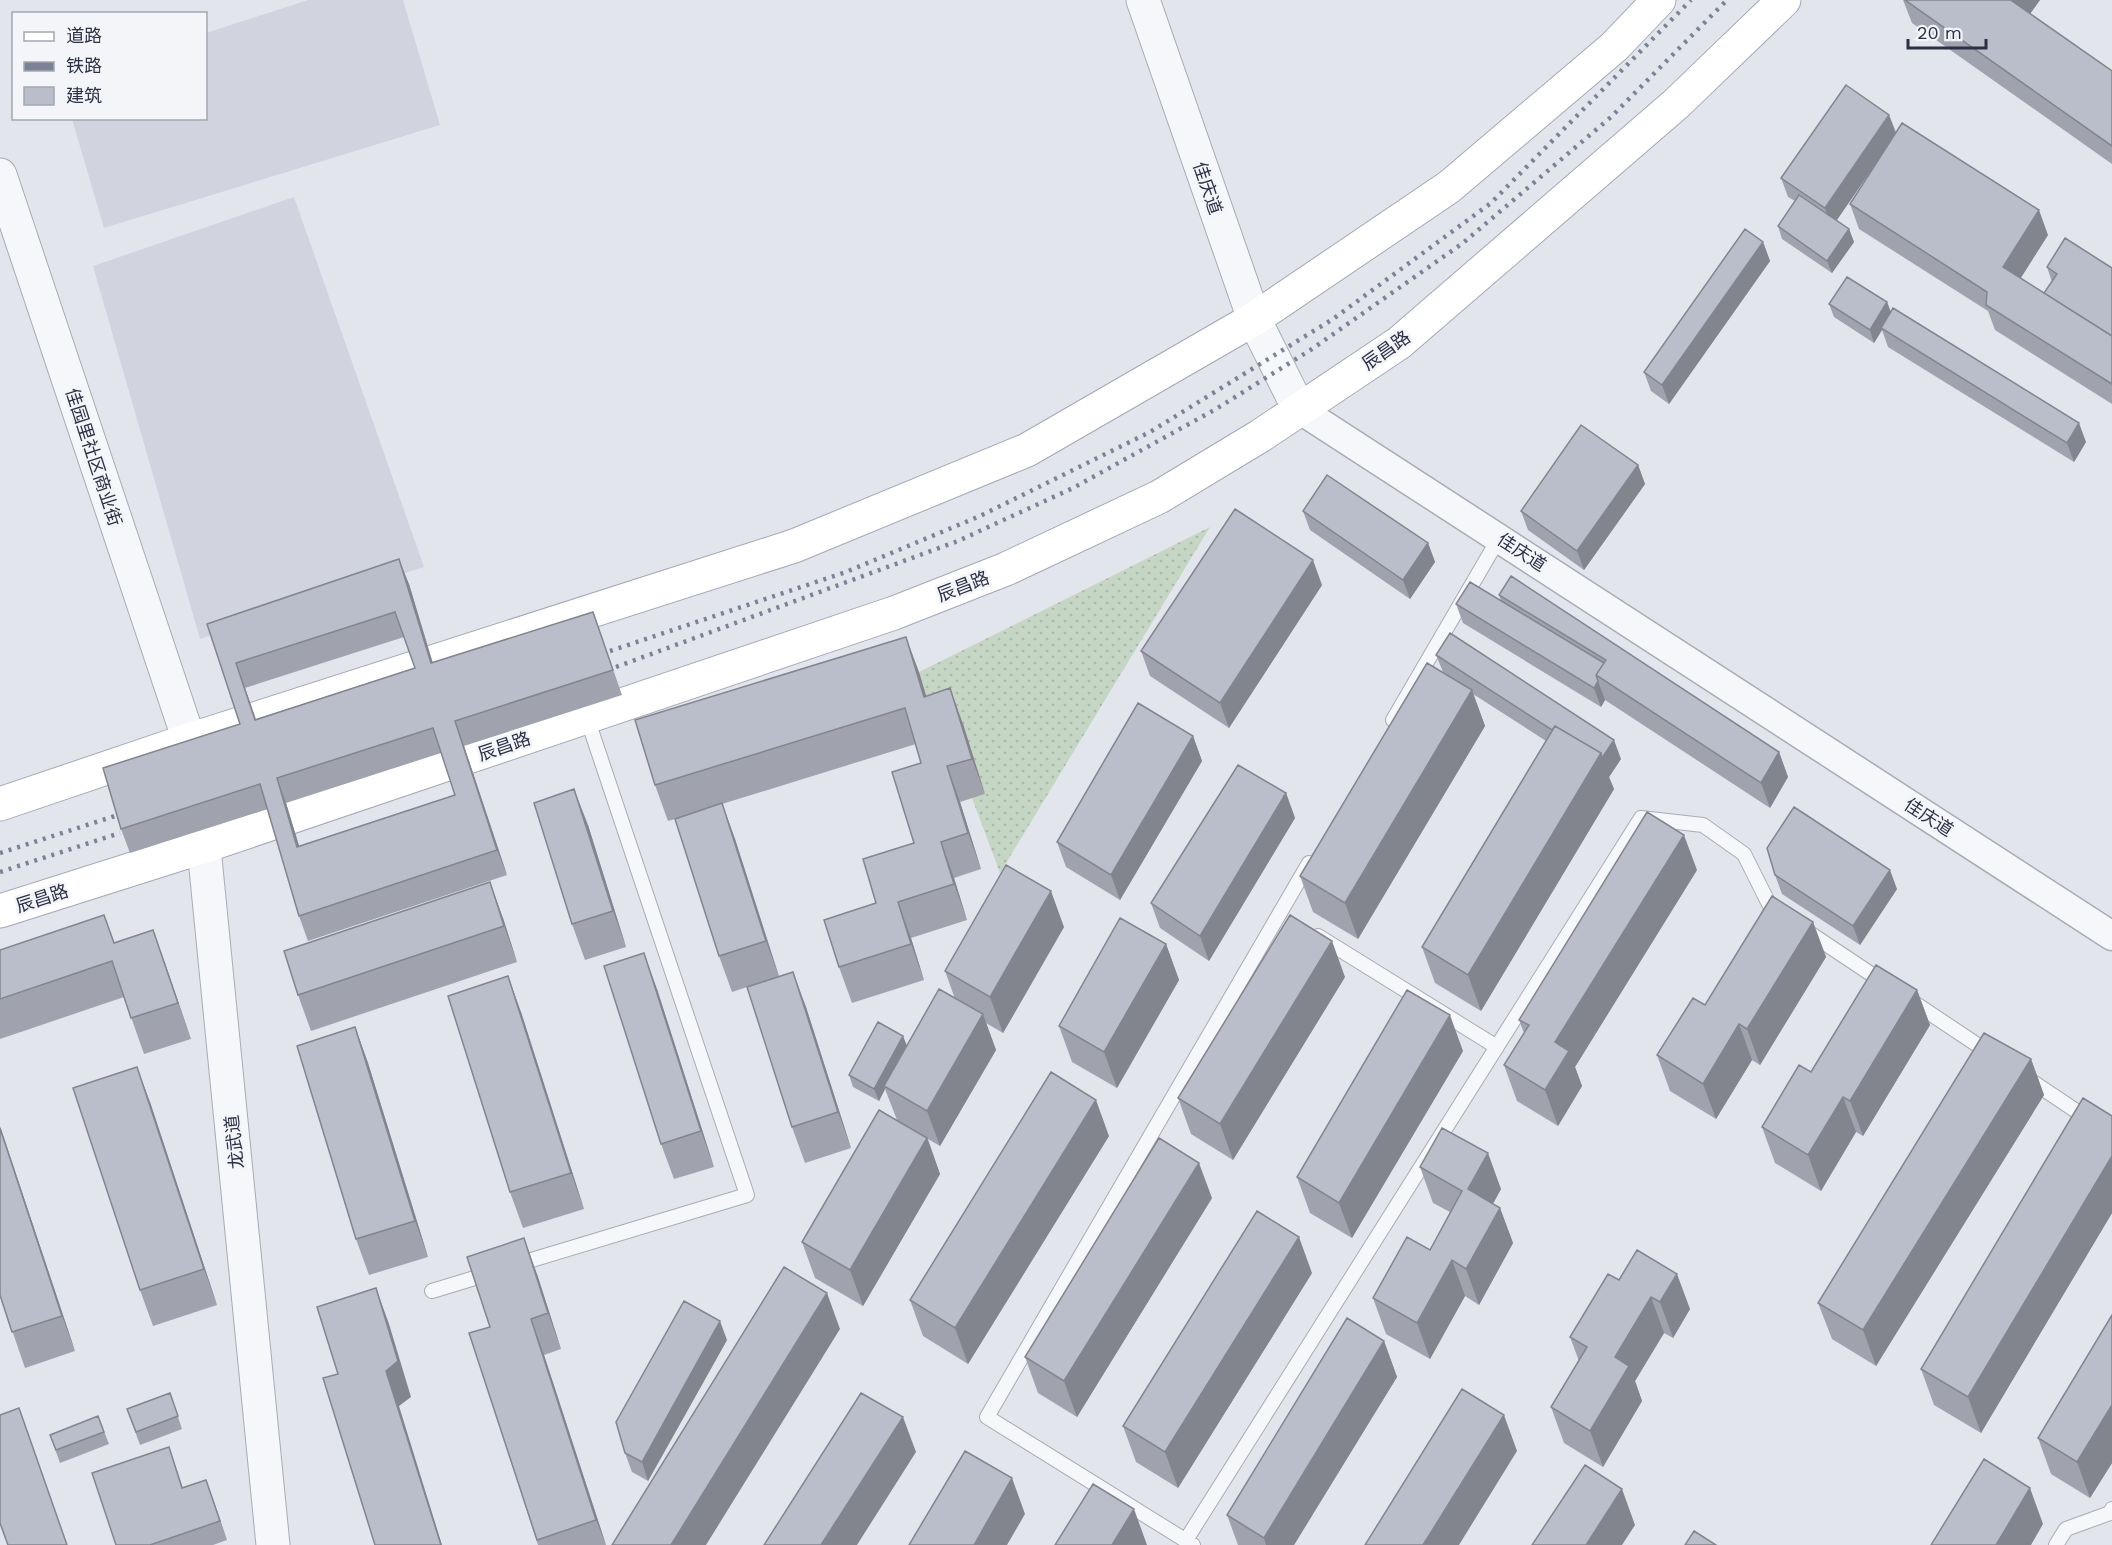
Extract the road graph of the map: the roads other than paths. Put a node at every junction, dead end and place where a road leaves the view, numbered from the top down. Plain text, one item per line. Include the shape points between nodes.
1 (1143, 0) edge
2 (1659, 0) edge
3 (1784, 0) edge
4 (0, 175) edge
5 (1254, 319) junction
6 (1299, 409) junction
7 (1499, 538) junction
8 (587, 718) junction
9 (1387, 730) edge
10 (189, 740) junction
11 (0, 804) edge
12 (205, 846) junction
13 (1316, 852) edge
14 (0, 911) edge
15 (1310, 931) edge
16 (2112, 936) edge
17 (1497, 1047) junction
18 (2112, 1134) edge
19 (432, 1290) dead end
20 (2112, 1509) edge
21 (1190, 1543) edge
22 (273, 1545) edge
23 (2056, 1545) edge

1 - 5 street, 佳庆道
2 - 5 main road via 1614,47 1449,187
3 - 6 main road, 辰昌路 via 1676,104 1399,343
4 - 10 street, 佳园里社区商业街
5 - 6 street, 佳庆道
5 - 10 main road via 1027,450 795,546
6 - 7 street, 佳庆道
6 - 8 main road, 辰昌路 via 1159,497 1006,569 894,613
7 - 9 lane
7 - 16 street, 佳庆道
8 - 12 main road, 辰昌路
8 - 19 lane via 747,1195
10 - 11 main road
10 - 12 street, 龙武道
12 - 14 main road, 辰昌路
12 - 22 street, 龙武道
13 - 21 lane via 1286,916 987,1417
15 - 17 lane
17 - 18 lane via 1641,818 1703,825 1744,854 1770,906
17 - 21 lane
20 - 23 lane via 2066,1529

